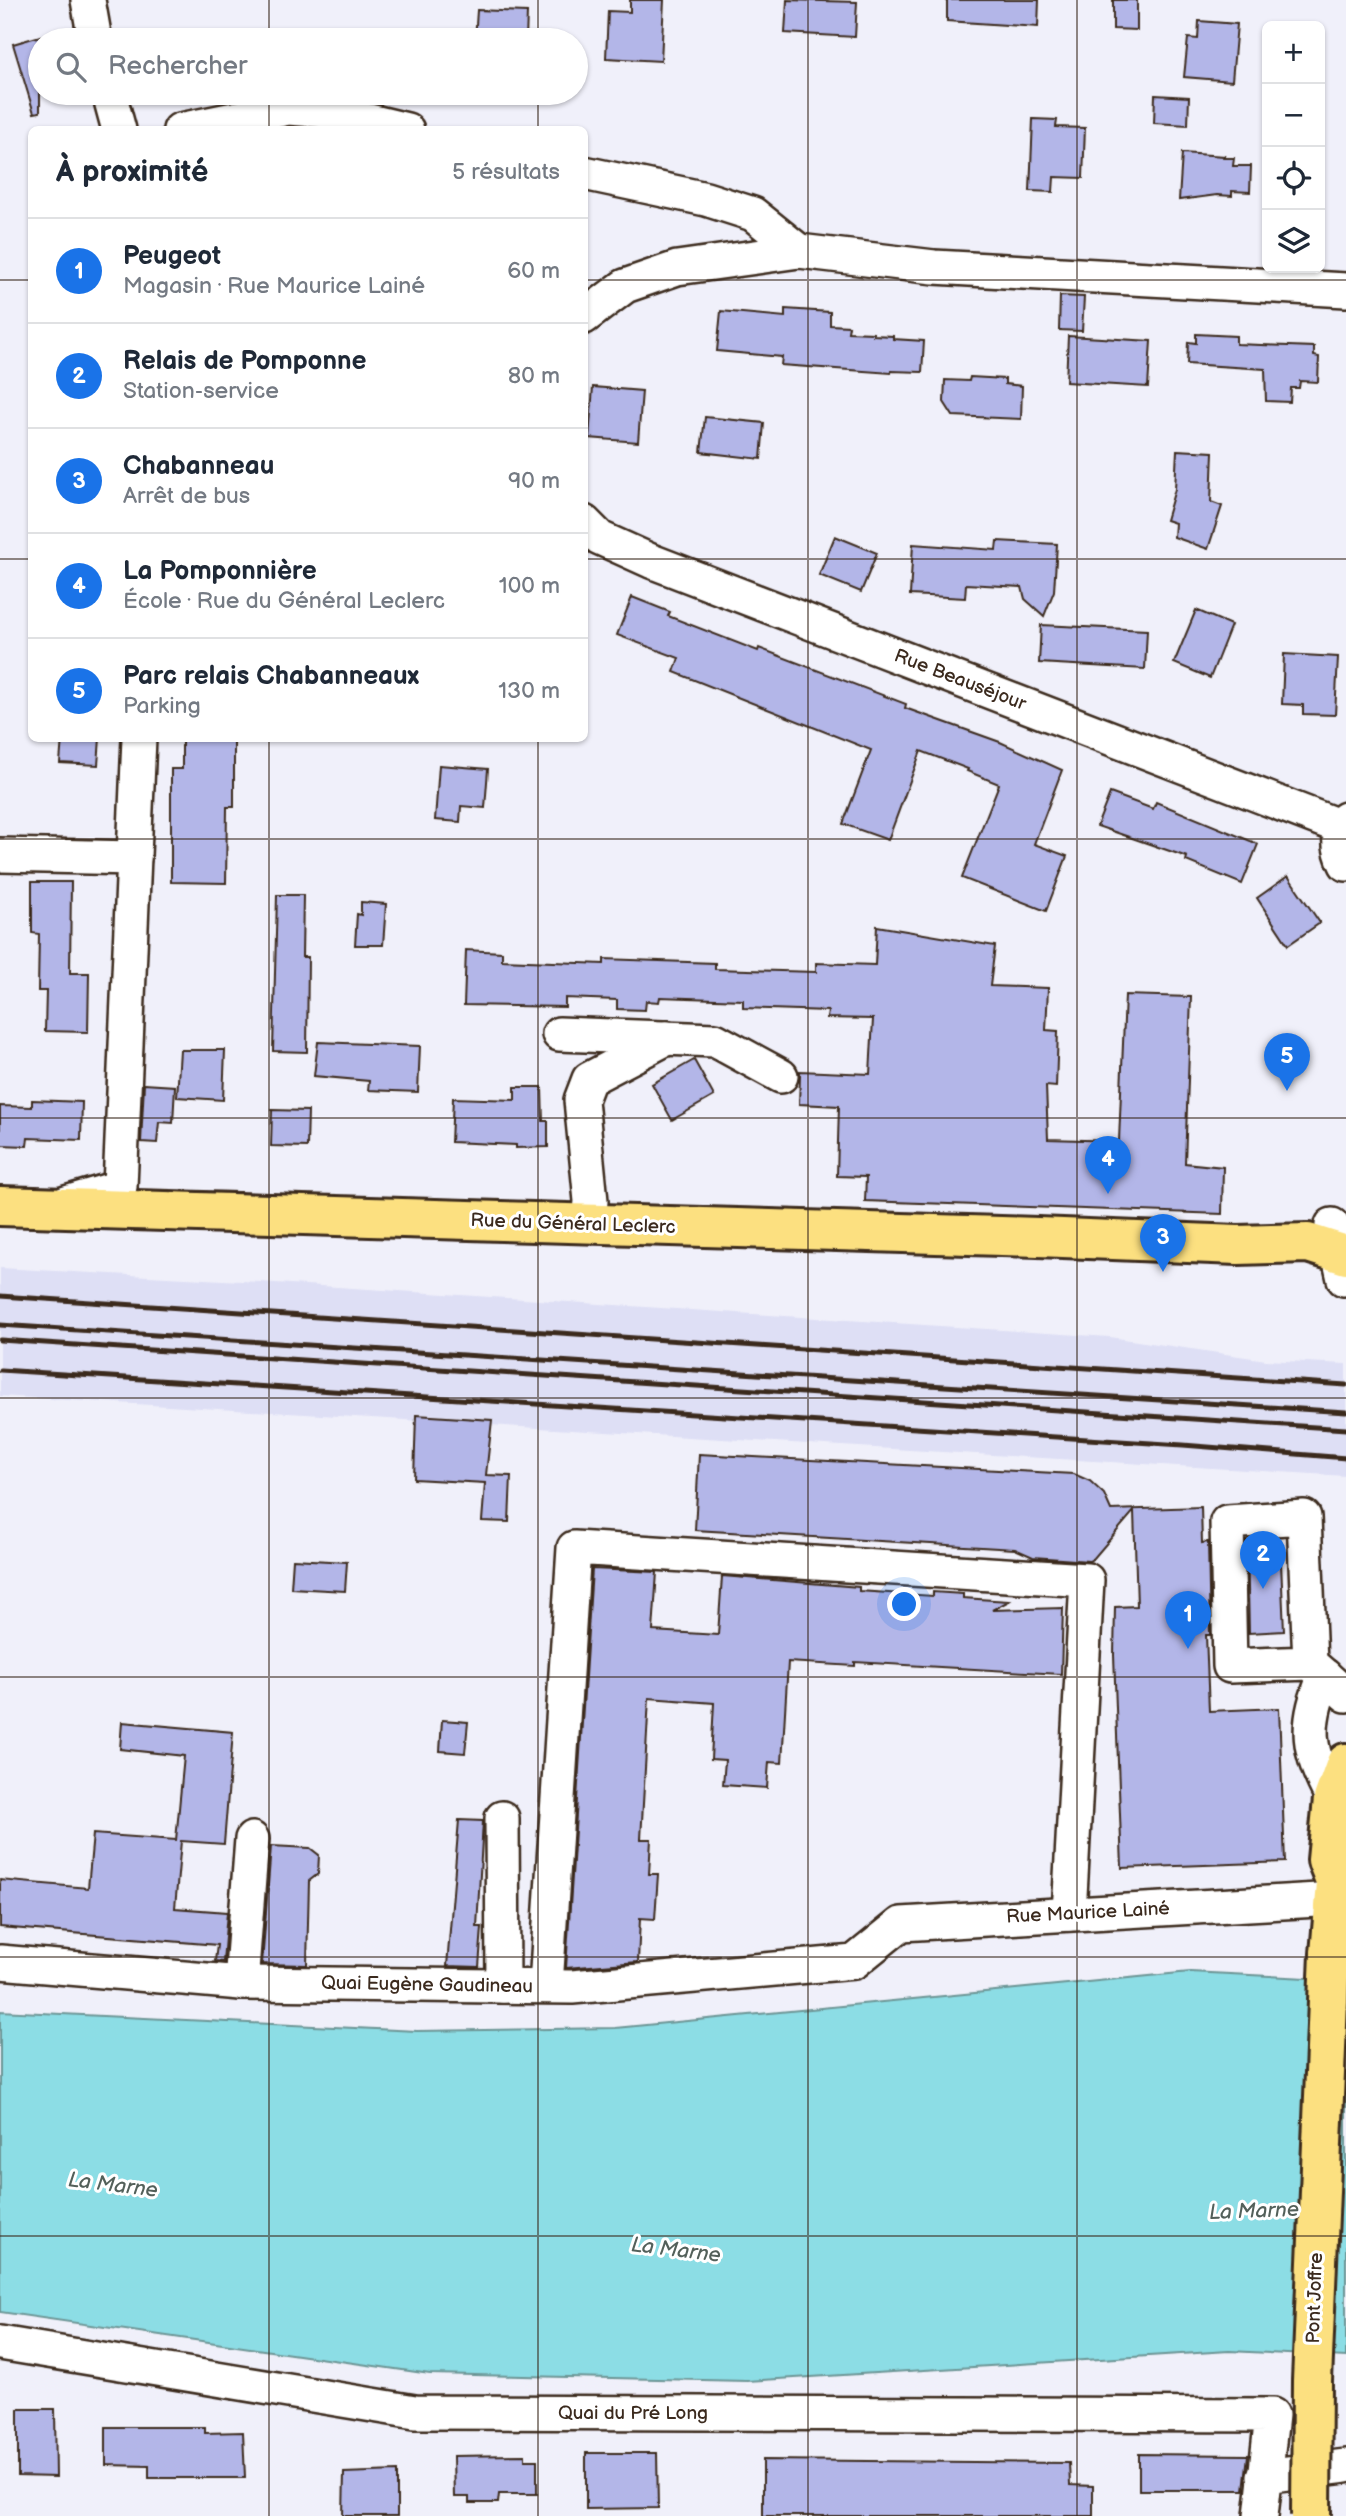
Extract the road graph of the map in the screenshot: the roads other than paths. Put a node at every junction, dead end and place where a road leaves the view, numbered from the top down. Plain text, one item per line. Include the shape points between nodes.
1 (88, 0) edge
2 (93, 28) edge
3 (113, 105) edge
4 (119, 126) edge
5 (200, 126) edge
6 (390, 126) edge
7 (588, 174) edge
8 (799, 251) junction
9 (1346, 290) edge
10 (588, 314) edge
11 (588, 526) edge
12 (139, 742) edge
13 (1344, 823) edge
14 (0, 855) edge
15 (134, 858) junction
16 (1346, 864) edge
17 (559, 1034) dead end
18 (667, 1038) junction
19 (781, 1076) dead end
20 (0, 1206) edge
21 (48, 1208) junction
22 (589, 1225) junction
23 (1146, 1241) junction
24 (1338, 1252) edge
25 (1327, 1678) edge
26 (1346, 1763) edge
27 (1334, 1799) junction
28 (502, 1818) dead end
29 (252, 1839) dead end
30 (1339, 1884) edge
31 (1069, 1914) junction
32 (0, 1962) edge
33 (854, 1962) joint
34 (241, 1983) junction
35 (503, 1986) junction
36 (546, 1986) junction
37 (0, 2343) edge
38 (1346, 2466) edge
39 (1264, 2476) junction
40 (1261, 2516) edge
41 (1311, 2516) edge

1 - 2 street
3 - 4 street
5 - 6 street via 288,108 328,111
7 - 8 street via 753,214
8 - 9 street via 934,267
8 - 10 street via 677,268 625,286
11 - 13 street, Rue Beauséjour via 600,538 651,561
12 - 15 street
13 - 16 street via 1339,839
14 - 15 street
15 - 21 street via 120,1187
17 - 18 street
18 - 19 street via 715,1040
18 - 22 street via 589,1079 581,1100 591,1201
20 - 21 main road, Rue du Général Leclerc
21 - 22 main road, Rue du Général Leclerc
22 - 23 main road, Rue du Général Leclerc
23 - 24 main road
23 - 24 main road via 1238,1252
25 - 25 street via 1304,1517 1227,1522 1230,1666
25 - 27 street via 1314,1703 1312,1737 1315,1759
26 - 27 main road, Pont Joffre
27 - 30 main road, Pont Joffre via 1327,1860
28 - 35 street
29 - 34 street
30 - 31 street, Rue Maurice Lainé
30 - 41 main road, Pont Joffre, bridge via 1330,1954 1312,2381
31 - 33 street, Rue Maurice Lainé via 901,1924
31 - 36 street via 1087,1580 574,1548
32 - 34 street, Quai Eugène Gaudineau
33 - 36 street, Quai Eugène Gaudineau
34 - 35 street, Quai Eugène Gaudineau
35 - 36 street, Quai Eugène Gaudineau
37 - 39 street, Quai du Pré Long via 415,2412 1272,2415
38 - 39 street
39 - 40 street

